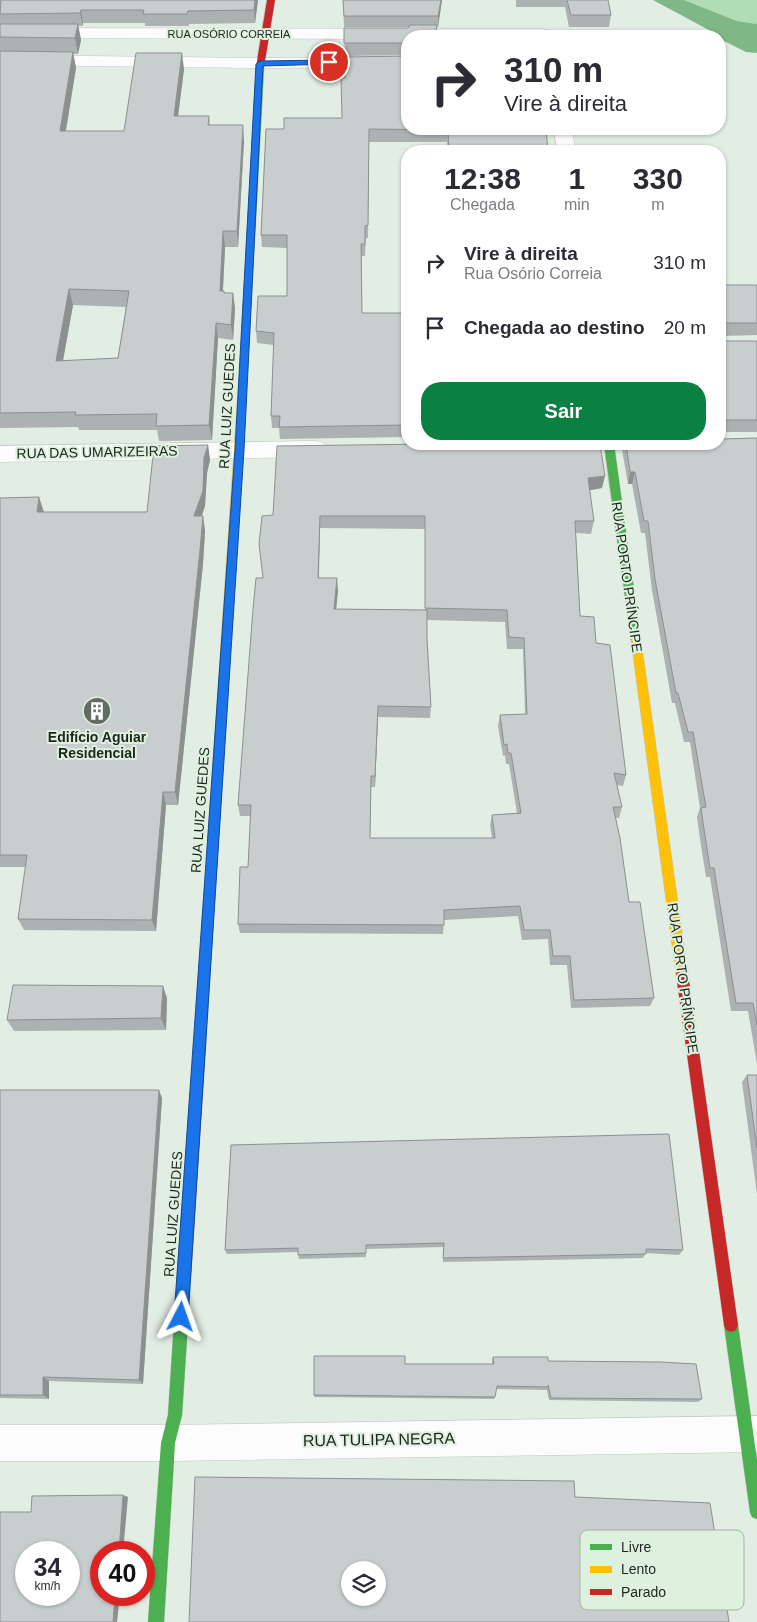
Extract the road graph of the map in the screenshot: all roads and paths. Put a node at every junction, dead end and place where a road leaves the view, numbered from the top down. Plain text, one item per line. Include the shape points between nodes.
1 (271, 0) edge
2 (0, 33) edge
3 (266, 34) junction
4 (401, 34) edge
5 (0, 60) edge
6 (401, 62) edge
7 (260, 64) junction
8 (338, 448) edge
9 (240, 450) junction
10 (610, 450) edge
11 (0, 454) edge
12 (752, 1434) edge
13 (168, 1442) junction
14 (0, 1443) edge
15 (757, 1512) edge
16 (156, 1622) edge

1 - 3 street, RUA LUIZ GUEDES
2 - 3 street, RUA OSÓRIO CORREIA
3 - 4 street, RUA OSÓRIO CORREIA
3 - 7 street, RUA LUIZ GUEDES
5 - 7 street
6 - 7 street
7 - 9 street, RUA LUIZ GUEDES
8 - 9 street, RUA DAS UMARIZEIRAS
9 - 11 street, RUA DAS UMARIZEIRAS
9 - 13 street, RUA LUIZ GUEDES via 176,1405
10 - 12 street, RUA PORTO PRÍNCIPE
12 - 13 street, RUA TULIPA NEGRA
12 - 15 street, RUA PORTO PRÍNCIPE
13 - 14 street, RUA TULIPA NEGRA
13 - 16 street, RUA LUIZ GUEDES

